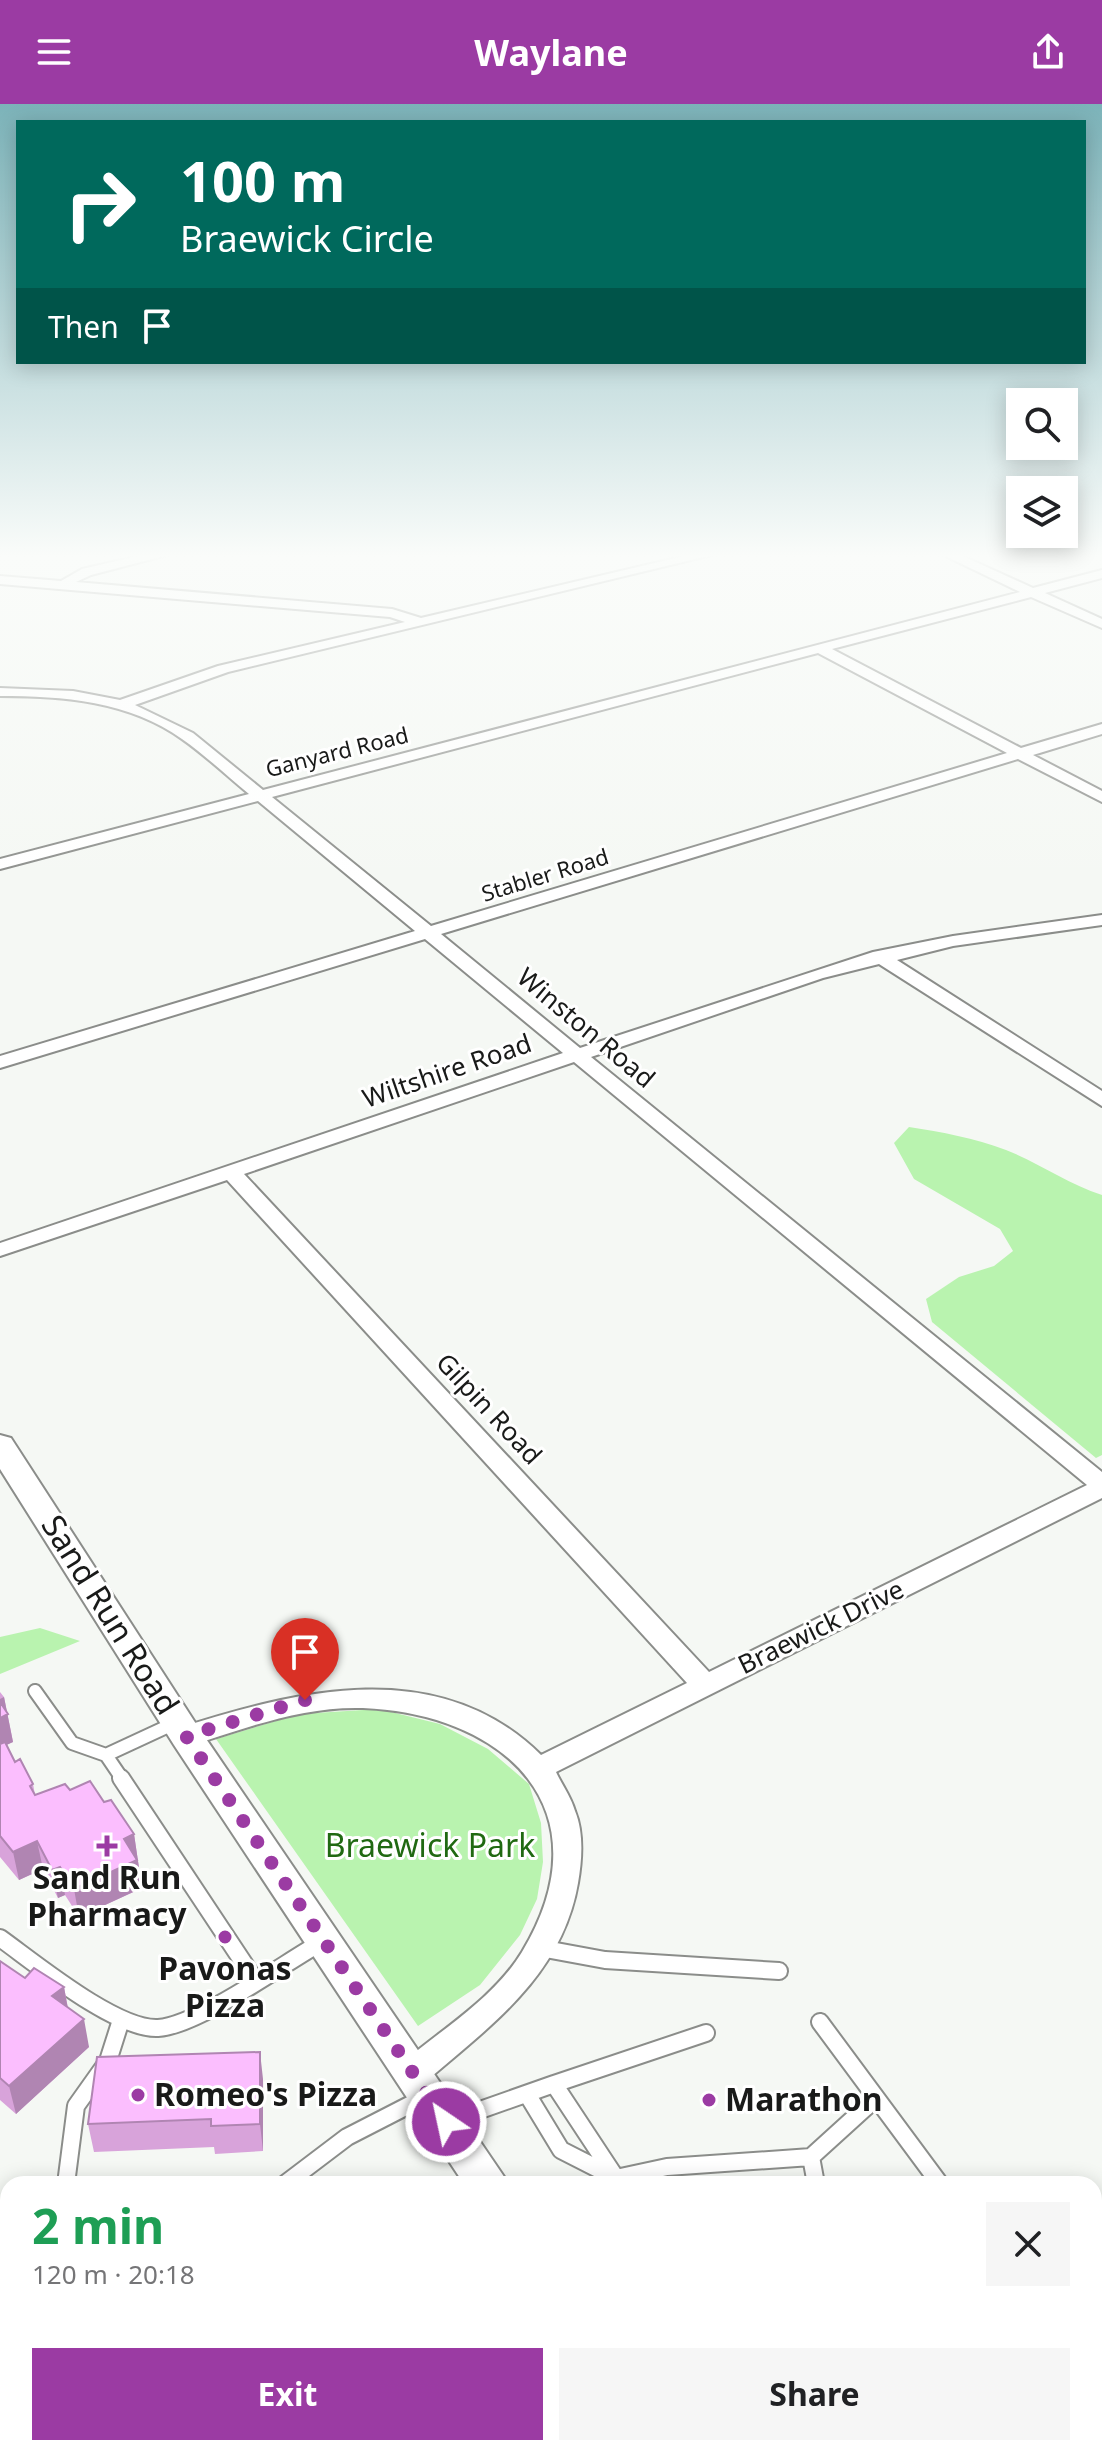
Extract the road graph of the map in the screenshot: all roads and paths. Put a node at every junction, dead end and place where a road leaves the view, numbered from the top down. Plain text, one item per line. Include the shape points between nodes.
1 (250, 663) edge
2 (763, 663) edge
3 (847, 663) edge
4 (0, 692) edge
5 (123, 704) junction
6 (1102, 729) edge
7 (1020, 753) junction
8 (261, 795) junction
9 (1102, 797) edge
10 (0, 864) edge
11 (1102, 920) edge
12 (432, 933) junction
13 (879, 956) junction
14 (577, 1054) junction
15 (0, 1062) edge
16 (1102, 1100) edge
17 (231, 1172) junction
18 (0, 1250) edge
19 (0, 1445) edge
20 (1102, 1487) edge
21 (705, 1685) junction
22 (35, 1691) dead end
23 (181, 1729) junction
24 (106, 1755) junction
25 (541, 1767) junction
26 (0, 1938) edge
27 (325, 1941) junction
28 (540, 1948) junction
29 (779, 1971) dead end
30 (255, 1980) junction
31 (121, 2020) junction
32 (820, 2022) dead end
33 (706, 2033) dead end
34 (554, 2084) junction
35 (527, 2094) junction
36 (429, 2097) junction
37 (876, 2098) junction
38 (811, 2157) junction
39 (67, 2176) edge
40 (296, 2176) edge
41 (483, 2176) edge
42 (607, 2176) edge
43 (613, 2176) edge
44 (634, 2176) edge
45 (815, 2176) edge
46 (934, 2176) edge

1 - 5 street
2 - 8 street, Ganyard Road
3 - 7 street
4 - 5 street, Winston Road
5 - 8 street, Winston Road via 174,726
6 - 7 street, Stabler Road
7 - 9 street
7 - 12 street, Stabler Road
8 - 10 street, Ganyard Road
8 - 12 street, Winston Road
11 - 13 street, Wiltshire Road
12 - 14 street, Winston Road
12 - 15 street, Stabler Road
13 - 14 street, Wiltshire Road
13 - 16 street
14 - 17 street, Wiltshire Road
14 - 20 street, Winston Road
17 - 18 street, Wiltshire Road
17 - 21 street, Gilpin Road
19 - 23 street, Sand Run Road
20 - 21 street, Braewick Drive
21 - 25 street, Braewick Drive
22 - 24 lane via 72,1743
23 - 24 lane
23 - 25 street via 305,1700 398,1700 433,1706 490,1730
23 - 27 street, Sand Run Road
24 - 30 lane
25 - 28 street via 563,1812 569,1841 561,1907
26 - 31 lane
27 - 30 lane
27 - 36 street, Sand Run Road
28 - 29 lane via 605,1960
28 - 36 street
30 - 31 lane via 188,2018 157,2028
31 - 39 lane via 108,2061 76,2106
32 - 37 lane
33 - 34 lane
34 - 35 lane
34 - 43 lane
35 - 36 lane
35 - 42 lane via 561,2150
36 - 40 lane via 347,2137
36 - 41 street, Sand Run Road
37 - 38 lane
37 - 46 lane
38 - 44 lane via 667,2167
38 - 45 lane

